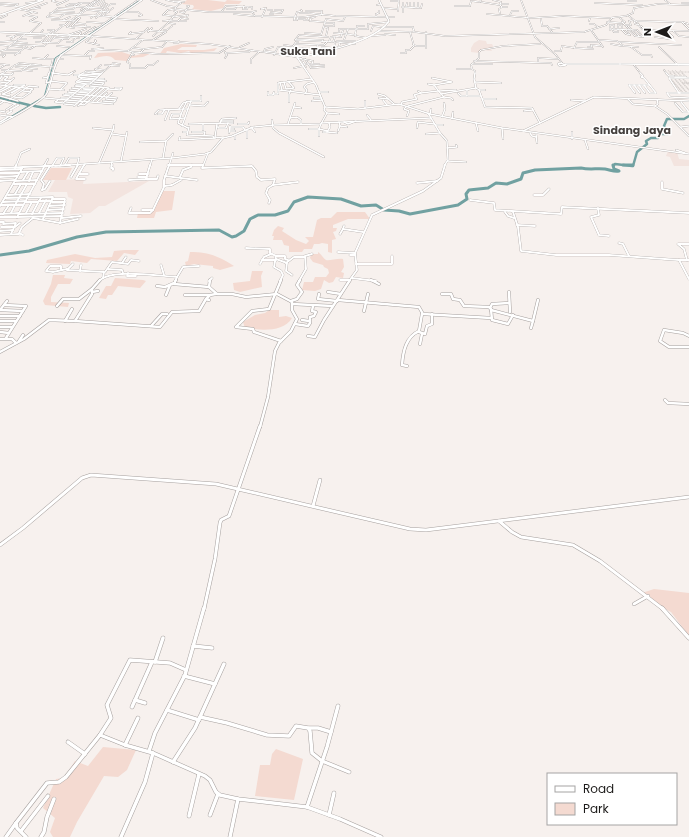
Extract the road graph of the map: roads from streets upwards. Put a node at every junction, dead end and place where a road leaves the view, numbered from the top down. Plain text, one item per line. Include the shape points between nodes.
1 (42, 0) edge
2 (55, 0) edge
3 (58, 0) edge
4 (69, 0) edge
5 (87, 0) edge
6 (97, 0) edge
7 (104, 0) edge
8 (140, 0) edge
9 (151, 0) edge
10 (379, 0) edge
11 (399, 0) edge
12 (493, 0) edge
13 (521, 0) edge
14 (665, 0) edge
15 (36, 1) edge
16 (64, 1) junction
17 (92, 1) edge
18 (101, 1) edge
19 (167, 1) edge
20 (176, 1) junction
21 (391, 1) edge
22 (481, 1) edge
23 (628, 1) dead end
24 (635, 1) edge
25 (78, 2) dead end
26 (184, 2) dead end
27 (686, 2) dead end
28 (0, 3) edge
29 (26, 3) dead end
30 (47, 3) dead end
31 (60, 3) junction
32 (70, 3) dead end
33 (84, 3) junction
34 (90, 3) junction
35 (105, 3) dead end
36 (403, 3) dead end
37 (407, 3) dead end
38 (410, 3) dead end
39 (414, 3) dead end
40 (418, 3) dead end
41 (595, 3) dead end
42 (630, 3) dead end
43 (682, 3) dead end
44 (107, 4) dead end
45 (162, 4) junction
46 (226, 4) dead end
47 (381, 4) junction
48 (422, 4) dead end
49 (501, 4) junction
50 (508, 4) dead end
51 (670, 4) junction
52 (689, 4) edge
53 (29, 5) junction
54 (56, 5) dead end
55 (98, 5) junction
56 (240, 5) junction
57 (377, 5) dead end
58 (632, 5) junction
59 (640, 5) junction
60 (648, 5) junction
61 (15, 6) junction
62 (32, 6) dead end
63 (187, 6) dead end
64 (229, 6) junction
65 (232, 6) junction
66 (236, 6) junction
67 (244, 6) junction
68 (248, 6) junction
69 (254, 6) dead end
70 (456, 6) dead end
71 (23, 7) junction
72 (75, 7) junction
73 (81, 7) junction
74 (84, 7) junction
75 (88, 7) junction
76 (93, 7) junction
77 (160, 7) dead end
78 (252, 7) dead end
79 (402, 7) junction
80 (406, 7) junction
81 (410, 7) junction
82 (40, 8) dead end
83 (98, 8) junction
84 (105, 8) junction
85 (175, 8) junction
86 (224, 8) junction
87 (380, 8) dead end
88 (383, 8) junction
89 (414, 8) junction
90 (418, 8) junction
91 (502, 8) junction
92 (506, 8) dead end
93 (18, 9) junction
94 (31, 9) junction
95 (227, 9) junction
96 (231, 9) junction
97 (398, 9) junction
98 (27, 10) junction
99 (63, 10) junction
100 (87, 10) junction
101 (91, 10) junction
102 (186, 10) junction
103 (261, 10) dead end
104 (264, 10) junction
105 (275, 10) dead end
106 (301, 10) dead end
107 (379, 10) dead end
108 (94, 11) junction
109 (98, 11) junction
110 (102, 11) junction
111 (105, 11) junction
112 (173, 11) junction
113 (195, 11) junction
114 (217, 11) junction
115 (222, 11) junction
116 (243, 11) junction
117 (254, 11) junction
118 (306, 11) dead end
119 (518, 11) dead end
120 (33, 12) junction
121 (109, 12) junction
122 (115, 12) dead end
123 (125, 12) junction
124 (135, 12) junction
125 (139, 12) junction
126 (180, 12) dead end
127 (210, 12) junction
128 (234, 12) junction
129 (247, 12) junction
130 (310, 12) junction
131 (402, 12) dead end
132 (37, 13) dead end
133 (52, 13) junction
134 (72, 13) junction
135 (80, 13) junction
136 (119, 13) junction
137 (263, 13) junction
138 (266, 13) dead end
139 (271, 13) junction
140 (316, 13) dead end
141 (3, 14) junction
142 (141, 14) dead end
143 (209, 14) dead end
144 (246, 14) dead end
145 (273, 14) dead end
146 (288, 14) dead end
147 (297, 14) junction
148 (487, 14) dead end
149 (500, 14) junction
150 (575, 14) dead end
151 (0, 15) edge
152 (81, 15) junction
153 (510, 15) junction
154 (629, 15) junction
155 (99, 16) junction
156 (131, 16) dead end
157 (170, 16) junction
158 (173, 16) junction
159 (180, 16) junction
160 (254, 16) junction
161 (296, 16) junction
162 (321, 16) junction
163 (81, 17) dead end
164 (90, 17) junction
165 (102, 17) junction
166 (115, 17) junction
167 (262, 17) junction
168 (286, 17) junction
169 (309, 17) junction
170 (316, 17) junction
171 (345, 17) junction
172 (355, 17) junction
173 (376, 17) junction
174 (387, 17) junction
175 (576, 17) junction
176 (1, 18) dead end
177 (55, 18) junction
178 (187, 18) junction
179 (304, 18) junction
180 (394, 18) dead end
181 (528, 18) junction
182 (590, 18) junction
183 (612, 18) junction
184 (620, 18) dead end
185 (63, 19) junction
186 (298, 19) dead end
187 (541, 19) junction
188 (628, 19) dead end
189 (128, 20) junction
190 (134, 20) junction
191 (168, 20) junction
192 (179, 20) junction
193 (356, 20) dead end
194 (634, 20) junction
195 (678, 20) dead end
196 (59, 21) junction
197 (158, 21) dead end
198 (163, 21) dead end
199 (314, 21) junction
200 (589, 21) dead end
201 (607, 21) junction
202 (0, 22) edge
203 (4, 22) dead end
204 (75, 22) junction
205 (166, 22) dead end
206 (389, 22) junction
207 (674, 22) junction
208 (682, 22) junction
209 (66, 23) junction
210 (105, 23) junction
211 (125, 23) dead end
212 (623, 23) junction
213 (314, 24) dead end
214 (324, 24) junction
215 (335, 24) dead end
216 (590, 24) dead end
217 (689, 24) edge
218 (60, 25) dead end
219 (101, 25) junction
220 (360, 25) dead end
221 (368, 25) junction
222 (378, 25) dead end
223 (166, 26) junction
224 (364, 26) dead end
225 (373, 26) junction
226 (634, 26) dead end
227 (383, 27) junction
228 (86, 28) junction
229 (145, 28) dead end
230 (148, 28) dead end
231 (152, 28) dead end
232 (357, 28) junction
233 (559, 28) dead end
234 (599, 28) junction
235 (60, 29) junction
236 (90, 29) junction
237 (94, 29) junction
238 (344, 29) junction
239 (348, 29) junction
240 (352, 29) junction
241 (549, 29) junction
242 (582, 29) dead end
243 (629, 29) junction
244 (643, 29) junction
245 (32, 30) junction
246 (43, 30) dead end
247 (48, 30) dead end
248 (65, 30) dead end
249 (98, 30) junction
250 (578, 30) dead end
251 (591, 30) junction
252 (615, 30) junction
253 (626, 30) junction
254 (633, 30) junction
255 (637, 30) junction
256 (689, 30) edge
257 (53, 31) junction
258 (57, 31) junction
259 (141, 31) junction
260 (145, 31) junction
261 (371, 31) dead end
262 (378, 31) junction
263 (652, 31) junction
264 (681, 31) dead end
265 (0, 32) edge
266 (79, 32) dead end
267 (132, 32) dead end
268 (149, 32) junction
269 (327, 32) junction
270 (410, 32) junction
271 (414, 32) junction
272 (419, 32) junction
273 (426, 32) junction
274 (577, 32) junction
275 (28, 33) junction
276 (36, 33) junction
277 (322, 33) junction
278 (334, 33) dead end
279 (535, 33) junction
280 (552, 33) junction
281 (584, 33) junction
282 (40, 34) junction
283 (343, 34) junction
284 (347, 34) junction
285 (648, 34) dead end
286 (655, 34) dead end
287 (23, 35) junction
288 (46, 35) junction
289 (325, 35) junction
290 (338, 35) junction
291 (351, 35) junction
292 (356, 35) junction
293 (391, 35) junction
294 (395, 35) dead end
295 (420, 35) dead end
296 (7, 36) dead end
297 (57, 36) junction
298 (70, 36) junction
299 (81, 36) junction
300 (89, 36) junction
301 (158, 36) junction
302 (370, 36) junction
303 (678, 36) junction
304 (682, 36) junction
305 (685, 36) junction
306 (689, 36) edge
307 (13, 37) junction
308 (53, 37) junction
309 (77, 37) junction
310 (105, 37) junction
311 (312, 37) junction
312 (365, 37) junction
313 (640, 37) junction
314 (655, 37) dead end
315 (34, 38) dead end
316 (122, 38) junction
317 (393, 38) dead end
318 (18, 39) junction
319 (26, 39) dead end
320 (41, 39) junction
321 (44, 39) junction
322 (48, 39) junction
323 (59, 39) junction
324 (63, 39) junction
325 (103, 39) dead end
326 (136, 39) junction
327 (145, 39) junction
328 (594, 39) dead end
329 (9, 40) junction
330 (95, 40) dead end
331 (153, 40) junction
332 (162, 40) junction
333 (194, 40) dead end
334 (327, 40) junction
335 (330, 40) junction
336 (598, 40) junction
337 (118, 41) dead end
338 (167, 41) junction
339 (344, 41) junction
340 (355, 41) dead end
341 (359, 41) dead end
342 (539, 41) junction
343 (0, 42) edge
344 (15, 42) junction
345 (36, 42) junction
346 (40, 42) junction
347 (81, 42) junction
348 (192, 42) junction
349 (332, 42) junction
350 (336, 42) junction
351 (619, 42) junction
352 (4, 43) dead end
353 (44, 43) junction
354 (48, 43) junction
355 (54, 43) junction
356 (87, 43) junction
357 (160, 43) dead end
358 (249, 43) dead end
359 (93, 44) junction
360 (355, 44) junction
361 (413, 44) junction
362 (540, 44) junction
363 (610, 44) dead end
364 (0, 45) edge
365 (75, 45) junction
366 (318, 45) junction
367 (681, 45) dead end
368 (4, 46) junction
369 (11, 46) junction
370 (27, 46) junction
371 (36, 46) junction
372 (40, 46) junction
373 (50, 46) dead end
374 (57, 46) dead end
375 (230, 46) junction
376 (286, 46) junction
377 (293, 46) junction
378 (416, 46) junction
379 (425, 46) junction
380 (623, 46) junction
381 (69, 47) junction
382 (96, 47) junction
383 (278, 47) junction
384 (340, 47) dead end
385 (545, 47) junction
386 (582, 47) dead end
387 (631, 47) junction
388 (638, 47) dead end
389 (660, 47) dead end
390 (0, 48) edge
391 (66, 48) dead end
392 (121, 48) dead end
393 (132, 48) junction
394 (239, 48) junction
395 (291, 48) junction
396 (322, 48) dead end
397 (335, 48) junction
398 (426, 48) dead end
399 (574, 48) junction
400 (588, 48) junction
401 (102, 49) junction
402 (144, 49) junction
403 (317, 49) junction
404 (593, 49) dead end
405 (5, 50) junction
406 (20, 50) junction
407 (92, 50) junction
408 (119, 50) junction
409 (224, 50) junction
410 (252, 50) junction
411 (296, 50) dead end
412 (301, 50) dead end
413 (312, 50) dead end
414 (410, 50) junction
415 (555, 50) dead end
416 (259, 51) junction
417 (264, 51) junction
418 (306, 51) dead end
419 (107, 52) dead end
420 (128, 52) junction
421 (141, 52) junction
422 (225, 52) junction
423 (275, 52) junction
424 (644, 52) dead end
425 (1, 53) edge
426 (19, 53) junction
427 (71, 53) dead end
428 (132, 53) junction
429 (320, 53) junction
430 (401, 53) dead end
431 (290, 54) dead end
432 (294, 54) junction
433 (311, 54) junction
434 (15, 55) dead end
435 (48, 55) dead end
436 (61, 55) junction
437 (134, 55) dead end
438 (274, 55) junction
439 (287, 55) junction
440 (646, 55) junction
441 (67, 56) junction
442 (84, 56) junction
443 (3, 57) dead end
444 (299, 57) junction
445 (652, 57) dead end
446 (33, 58) dead end
447 (225, 58) dead end
448 (647, 58) dead end
449 (44, 59) junction
450 (57, 59) junction
451 (63, 59) dead end
452 (90, 59) dead end
453 (305, 59) junction
454 (553, 59) dead end
455 (158, 61) dead end
456 (317, 61) dead end
457 (474, 61) junction
458 (307, 62) junction
459 (538, 62) junction
460 (251, 63) dead end
461 (312, 63) junction
462 (562, 63) junction
463 (0, 64) edge
464 (5, 64) junction
465 (31, 64) junction
466 (472, 64) junction
467 (492, 64) dead end
468 (620, 64) junction
469 (677, 64) junction
470 (689, 64) edge
471 (41, 65) dead end
472 (101, 65) dead end
473 (119, 65) dead end
474 (303, 65) junction
475 (309, 65) junction
476 (552, 65) dead end
477 (566, 65) junction
478 (634, 65) junction
479 (17, 66) junction
480 (29, 66) junction
481 (105, 66) dead end
482 (324, 66) dead end
483 (52, 67) junction
484 (306, 67) dead end
485 (21, 68) junction
486 (26, 68) junction
487 (98, 68) junction
488 (294, 68) dead end
489 (1, 69) edge
490 (37, 69) dead end
491 (95, 69) junction
492 (457, 69) dead end
493 (472, 69) junction
494 (8, 70) junction
495 (23, 70) junction
496 (664, 70) dead end
497 (11, 71) junction
498 (16, 71) junction
499 (32, 71) dead end
500 (93, 71) junction
501 (84, 72) junction
502 (1, 74) edge
503 (52, 74) junction
504 (81, 75) junction
505 (100, 75) junction
506 (4, 76) junction
507 (686, 76) dead end
508 (48, 77) junction
509 (669, 77) junction
510 (6, 78) junction
511 (43, 78) dead end
512 (82, 78) junction
513 (312, 78) junction
514 (432, 78) dead end
515 (689, 78) edge
516 (0, 79) edge
517 (13, 79) junction
518 (4, 80) junction
519 (105, 80) dead end
520 (78, 81) junction
521 (288, 81) junction
522 (50, 82) junction
523 (280, 82) junction
524 (284, 82) junction
525 (314, 82) junction
526 (475, 82) junction
527 (8, 83) junction
528 (0, 84) edge
529 (428, 84) dead end
530 (501, 84) dead end
531 (5, 85) junction
532 (15, 85) junction
533 (25, 85) dead end
534 (75, 85) dead end
535 (434, 85) junction
536 (634, 85) junction
537 (639, 85) junction
538 (644, 85) junction
539 (650, 85) junction
540 (21, 86) junction
541 (38, 86) dead end
542 (84, 86) junction
543 (90, 86) junction
544 (674, 86) junction
545 (678, 86) tunnel mouth
546 (88, 87) junction
547 (96, 87) junction
548 (101, 87) junction
549 (105, 87) junction
550 (281, 87) junction
551 (285, 87) junction
552 (290, 87) junction
553 (294, 87) junction
554 (72, 88) dead end
555 (115, 88) dead end
556 (476, 88) junction
557 (48, 89) junction
558 (108, 89) junction
559 (0, 90) edge
560 (24, 90) junction
561 (60, 90) junction
562 (64, 90) dead end
563 (70, 90) dead end
564 (80, 90) junction
565 (93, 90) junction
566 (97, 90) junction
567 (282, 90) junction
568 (291, 90) junction
569 (456, 90) junction
570 (467, 90) junction
571 (479, 90) junction
572 (485, 90) dead end
573 (101, 91) junction
574 (279, 91) junction
575 (418, 91) dead end
576 (438, 91) junction
577 (68, 92) dead end
578 (78, 92) junction
579 (90, 92) junction
580 (104, 92) junction
581 (319, 92) junction
582 (328, 92) dead end
583 (0, 93) edge
584 (29, 93) junction
585 (75, 93) junction
586 (88, 93) junction
587 (107, 93) dead end
588 (421, 93) junction
589 (458, 93) dead end
590 (635, 93) dead end
591 (640, 93) dead end
592 (645, 93) dead end
593 (689, 93) edge
594 (3, 94) junction
595 (65, 94) dead end
596 (119, 94) dead end
597 (305, 94) junction
598 (378, 94) dead end
599 (441, 94) junction
600 (16, 95) junction
601 (73, 95) junction
602 (86, 95) junction
603 (320, 95) junction
604 (605, 95) dead end
605 (0, 96) edge
606 (10, 96) junction
607 (25, 96) junction
608 (62, 96) dead end
609 (90, 96) junction
610 (94, 96) junction
611 (98, 96) junction
612 (109, 96) junction
613 (201, 96) dead end
614 (277, 96) dead end
615 (385, 96) junction
616 (468, 96) junction
617 (481, 96) junction
618 (13, 97) junction
619 (84, 97) junction
620 (102, 97) junction
621 (607, 97) junction
622 (5, 98) junction
623 (44, 98) junction
624 (314, 98) dead end
625 (482, 98) junction
626 (628, 98) junction
627 (10, 99) junction
628 (81, 99) junction
629 (322, 99) junction
630 (389, 99) junction
631 (496, 99) dead end
632 (657, 99) junction
633 (689, 99) edge
634 (0, 100) edge
635 (58, 100) junction
636 (68, 100) junction
637 (383, 100) dead end
638 (444, 100) junction
639 (453, 100) dead end
640 (571, 100) dead end
641 (4, 101) junction
642 (18, 101) dead end
643 (79, 101) junction
644 (84, 101) junction
645 (103, 101) junction
646 (180, 101) dead end
647 (186, 101) junction
648 (191, 101) junction
649 (312, 101) dead end
650 (365, 101) dead end
651 (585, 101) junction
652 (8, 102) junction
653 (88, 102) junction
654 (92, 102) junction
655 (96, 102) junction
656 (101, 102) junction
657 (203, 102) dead end
658 (208, 102) dead end
659 (289, 102) dead end
660 (11, 103) junction
661 (108, 103) junction
662 (295, 103) dead end
663 (381, 103) dead end
664 (675, 103) dead end
665 (0, 104) edge
666 (394, 104) junction
667 (401, 104) junction
668 (532, 104) dead end
669 (4, 105) dead end
670 (19, 105) dead end
671 (190, 105) junction
672 (388, 105) junction
673 (7, 106) dead end
674 (105, 106) dead end
675 (109, 106) dead end
676 (200, 106) junction
677 (294, 106) junction
678 (384, 106) junction
679 (407, 106) junction
680 (655, 106) junction
681 (95, 107) dead end
682 (526, 107) junction
683 (301, 108) dead end
684 (324, 108) junction
685 (365, 108) junction
686 (532, 108) junction
687 (2, 109) dead end
688 (165, 109) junction
689 (169, 109) junction
690 (174, 109) junction
691 (183, 109) junction
692 (188, 109) junction
693 (336, 109) dead end
694 (431, 109) dead end
695 (178, 110) junction
696 (533, 110) junction
697 (0, 111) edge
698 (7, 111) junction
699 (688, 111) edge
700 (453, 112) dead end
701 (328, 113) junction
702 (172, 114) junction
703 (177, 114) junction
704 (182, 114) junction
705 (339, 114) dead end
706 (367, 114) dead end
707 (429, 114) junction
708 (0, 115) edge
709 (10, 116) junction
710 (328, 116) dead end
711 (407, 116) dead end
712 (442, 117) junction
713 (175, 118) junction
714 (180, 118) junction
715 (185, 118) junction
716 (290, 118) junction
717 (431, 118) junction
718 (452, 119) junction
719 (170, 120) junction
720 (239, 120) dead end
721 (244, 120) dead end
722 (272, 120) dead end
723 (371, 120) junction
724 (249, 122) dead end
725 (339, 122) junction
726 (0, 123) edge
727 (219, 123) junction
728 (223, 123) junction
729 (228, 123) junction
730 (321, 123) junction
731 (329, 123) junction
732 (476, 123) junction
733 (540, 123) junction
734 (203, 124) junction
735 (243, 124) junction
736 (272, 124) junction
737 (288, 124) junction
738 (301, 124) junction
739 (114, 125) dead end
740 (194, 125) junction
741 (232, 125) junction
742 (238, 125) junction
743 (435, 125) junction
744 (442, 125) dead end
745 (182, 126) junction
746 (340, 126) junction
747 (689, 126) edge
748 (251, 127) junction
749 (347, 127) dead end
750 (680, 127) junction
751 (93, 128) dead end
752 (188, 128) junction
753 (222, 128) junction
754 (417, 128) dead end
755 (502, 128) junction
756 (246, 129) junction
757 (310, 129) dead end
758 (319, 129) junction
759 (113, 130) junction
760 (235, 130) dead end
761 (202, 131) junction
762 (478, 131) dead end
763 (522, 131) junction
764 (127, 132) dead end
765 (183, 132) dead end
766 (187, 132) junction
767 (255, 132) dead end
768 (323, 132) dead end
769 (572, 132) dead end
770 (328, 133) junction
771 (440, 133) junction
772 (530, 133) junction
773 (112, 134) junction
774 (173, 134) dead end
775 (192, 134) junction
776 (426, 134) dead end
777 (536, 134) junction
778 (204, 135) junction
779 (126, 136) junction
780 (235, 136) junction
781 (319, 136) dead end
782 (689, 136) edge
783 (180, 137) dead end
784 (536, 137) junction
785 (215, 138) junction
786 (223, 138) junction
787 (247, 138) dead end
788 (235, 139) dead end
789 (572, 139) junction
790 (503, 140) dead end
791 (585, 140) junction
792 (166, 141) junction
793 (140, 142) dead end
794 (537, 143) dead end
795 (457, 147) dead end
796 (168, 148) dead end
797 (447, 148) junction
798 (588, 148) dead end
799 (30, 149) dead end
800 (164, 149) junction
801 (676, 150) dead end
802 (173, 153) dead end
803 (208, 153) junction
804 (685, 154) junction
805 (689, 154) edge
806 (324, 157) dead end
807 (163, 158) junction
808 (172, 158) junction
809 (48, 159) dead end
810 (152, 159) junction
811 (120, 161) junction
812 (447, 161) junction
813 (112, 162) junction
814 (466, 162) dead end
815 (99, 163) junction
816 (78, 164) junction
817 (86, 164) junction
818 (65, 165) junction
819 (168, 165) junction
820 (192, 165) junction
821 (203, 165) junction
822 (51, 166) junction
823 (60, 166) junction
824 (44, 167) junction
825 (15, 168) junction
826 (22, 168) junction
827 (0, 169) edge
828 (113, 170) dead end
829 (20, 172) junction
830 (28, 172) junction
831 (34, 172) junction
832 (42, 172) junction
833 (0, 173) edge
834 (148, 173) junction
835 (80, 174) junction
836 (85, 174) junction
837 (88, 174) dead end
838 (140, 174) dead end
839 (18, 176) junction
840 (153, 176) dead end
841 (158, 176) dead end
842 (165, 176) junction
843 (0, 177) edge
844 (71, 177) dead end
845 (138, 177) dead end
846 (180, 177) junction
847 (81, 179) junction
848 (85, 179) dead end
849 (152, 179) junction
850 (37, 180) junction
851 (129, 180) dead end
852 (181, 180) junction
853 (197, 180) dead end
854 (0, 181) edge
855 (15, 181) junction
856 (23, 181) junction
857 (29, 181) junction
858 (50, 181) dead end
859 (298, 182) dead end
860 (438, 182) junction
861 (662, 182) dead end
862 (418, 183) dead end
863 (13, 184) junction
864 (21, 184) junction
865 (27, 184) junction
866 (35, 184) junction
867 (44, 184) junction
868 (48, 184) junction
869 (273, 185) junction
870 (165, 186) junction
871 (549, 189) dead end
872 (682, 193) dead end
873 (15, 194) junction
874 (22, 194) junction
875 (30, 194) junction
876 (7, 195) junction
877 (534, 195) dead end
878 (41, 197) junction
879 (5, 198) junction
880 (19, 198) junction
881 (28, 198) junction
882 (46, 200) junction
883 (52, 200) junction
884 (470, 200) dead end
885 (39, 201) junction
886 (3, 202) junction
887 (17, 202) junction
888 (32, 202) junction
889 (65, 202) junction
890 (25, 203) junction
891 (269, 203) dead end
892 (9, 205) junction
893 (15, 205) junction
894 (65, 205) junction
895 (0, 206) edge
896 (49, 206) junction
897 (663, 207) dead end
898 (131, 208) dead end
899 (598, 208) junction
900 (13, 209) junction
901 (22, 209) junction
902 (64, 209) junction
903 (48, 210) junction
904 (142, 210) dead end
905 (153, 210) junction
906 (541, 210) dead end
907 (664, 211) junction
908 (505, 212) junction
909 (513, 212) junction
910 (4, 213) junction
911 (11, 213) junction
912 (39, 213) junction
913 (46, 213) junction
914 (63, 213) junction
915 (540, 213) junction
916 (689, 213) edge
917 (0, 214) edge
918 (26, 214) junction
919 (32, 214) junction
920 (18, 215) junction
921 (81, 216) dead end
922 (14, 217) junction
923 (0, 218) edge
924 (6, 218) junction
925 (27, 218) junction
926 (33, 218) junction
927 (44, 218) junction
928 (514, 218) junction
929 (62, 219) junction
930 (78, 219) dead end
931 (0, 222) edge
932 (3, 222) junction
933 (11, 223) junction
934 (20, 223) junction
935 (25, 224) junction
936 (517, 225) junction
937 (535, 226) dead end
938 (15, 227) junction
939 (0, 229) edge
940 (13, 230) junction
941 (363, 232) junction
942 (11, 234) junction
943 (19, 234) junction
944 (340, 234) dead end
945 (0, 235) edge
946 (23, 235) dead end
947 (609, 236) dead end
948 (619, 243) dead end
949 (689, 244) edge
950 (246, 248) dead end
951 (338, 252) dead end
952 (271, 254) junction
953 (312, 254) dead end
954 (355, 254) junction
955 (350, 255) dead end
956 (276, 256) junction
957 (392, 256) dead end
958 (629, 256) junction
959 (126, 257) dead end
960 (305, 257) junction
961 (262, 260) junction
962 (276, 260) junction
963 (289, 260) junction
964 (679, 260) junction
965 (688, 260) edge
966 (139, 261) dead end
967 (122, 263) junction
968 (286, 263) junction
969 (260, 264) dead end
970 (356, 264) junction
971 (81, 265) dead end
972 (161, 265) dead end
973 (199, 266) dead end
974 (60, 269) junction
975 (68, 269) junction
976 (108, 269) junction
977 (71, 271) junction
978 (80, 271) junction
979 (286, 271) junction
980 (105, 272) junction
981 (123, 273) junction
982 (282, 273) junction
983 (164, 275) junction
984 (292, 275) dead end
985 (177, 277) junction
986 (688, 277) edge
987 (103, 278) junction
988 (212, 278) dead end
989 (351, 279) junction
990 (340, 280) dead end
991 (174, 283) junction
992 (379, 284) dead end
993 (170, 285) junction
994 (157, 286) dead end
995 (209, 287) junction
996 (92, 290) junction
997 (98, 291) dead end
998 (328, 292) dead end
999 (509, 292) dead end
1000 (217, 294) junction
1001 (274, 294) junction
1002 (319, 294) dead end
1003 (341, 294) junction
1004 (368, 294) dead end
1005 (442, 294) dead end
1006 (166, 295) dead end
1007 (185, 295) dead end
1008 (210, 295) junction
1009 (325, 299) junction
1010 (338, 300) junction
1011 (538, 300) dead end
1012 (7, 301) dead end
1013 (291, 301) junction
1014 (365, 303) junction
1015 (0, 304) edge
1016 (292, 304) junction
1017 (509, 304) junction
1018 (4, 305) junction
1019 (57, 306) dead end
1020 (313, 306) junction
1021 (322, 306) junction
1022 (334, 306) junction
1023 (72, 309) dead end
1024 (491, 309) junction
1025 (0, 310) edge
1026 (24, 311) junction
1027 (364, 311) dead end
1028 (510, 312) junction
1029 (167, 314) dead end
1030 (422, 314) junction
1031 (432, 314) junction
1032 (513, 315) junction
1033 (0, 316) edge
1034 (21, 316) junction
1035 (491, 318) junction
1036 (302, 320) dead end
1037 (309, 320) junction
1038 (0, 321) edge
1039 (16, 321) junction
1040 (65, 321) junction
1041 (74, 321) junction
1042 (533, 321) junction
1043 (295, 324) junction
1044 (0, 326) edge
1045 (151, 326) junction
1046 (12, 327) junction
1047 (531, 328) dead end
1048 (0, 332) edge
1049 (9, 332) junction
1050 (419, 332) junction
1051 (422, 334) junction
1052 (23, 335) dead end
1053 (308, 336) dead end
1054 (689, 336) edge
1055 (0, 339) edge
1056 (6, 339) junction
1057 (281, 341) junction
1058 (16, 343) junction
1059 (420, 344) dead end
1060 (689, 348) edge
1061 (0, 352) edge
1062 (407, 366) dead end
1063 (665, 400) dead end
1064 (689, 404) edge
1065 (320, 480) dead end
1066 (239, 489) junction
1067 (689, 497) edge
1068 (313, 506) junction
1069 (499, 520) junction
1070 (0, 545) edge
1071 (648, 596) junction
1072 (634, 604) dead end
1073 (163, 638) dead end
1074 (689, 638) edge
1075 (193, 646) junction
1076 (212, 648) dead end
1077 (154, 662) junction
1078 (224, 664) dead end
1079 (186, 670) junction
1080 (184, 676) junction
1081 (215, 684) junction
1082 (135, 700) junction
1083 (145, 703) dead end
1084 (338, 706) dead end
1085 (132, 707) dead end
1086 (167, 710) junction
1087 (138, 718) dead end
1088 (200, 719) junction
1089 (309, 728) junction
1090 (331, 732) junction
1091 (100, 735) junction
1092 (68, 742) dead end
1093 (125, 745) junction
1094 (148, 751) junction
1095 (153, 753) junction
1096 (85, 754) junction
1097 (322, 761) junction
1098 (173, 762) junction
1099 (349, 772) dead end
1100 (199, 774) junction
1101 (334, 793) dead end
1102 (218, 794) junction
1103 (48, 796) dead end
1104 (54, 799) dead end
1105 (238, 799) junction
1106 (308, 807) junction
1107 (210, 815) dead end
1108 (329, 815) junction
1109 (189, 816) dead end
1110 (16, 823) junction
1111 (21, 831) junction
1112 (6, 837) edge
1113 (26, 837) edge
1114 (41, 837) edge
1115 (121, 837) edge
1116 (230, 837) edge
1117 (381, 837) edge

1 - 15 street
2 - 31 street via 52,1
3 - 16 street
4 - 16 street
5 - 33 street
6 - 17 street
6 - 18 street
6 - 75 street
7 - 55 street
8 - 123 street
8 - 136 street
9 - 45 street
10 - 47 street
11 - 21 street
11 - 97 street
12 - 49 street
13 - 181 street
14 - 51 street
15 - 29 street
15 - 53 street
16 - 31 street
16 - 32 street
17 - 34 street
18 - 76 street
19 - 20 street
19 - 45 street
20 - 26 street
20 - 85 street via 174,3 182,4
22 - 49 street
22 - 70 street via 471,2 470,7
23 - 24 street
24 - 59 street
25 - 33 street
27 - 52 street
28 - 61 street
28 - 61 street via 18,4
30 - 94 street
31 - 54 street
33 - 34 street
33 - 72 street
33 - 73 street
34 - 74 street
35 - 84 street
36 - 79 street
37 - 80 street
38 - 81 street
39 - 89 street
40 - 90 street
41 - 58 street
42 - 58 street
43 - 52 street
44 - 84 street
45 - 77 street
45 - 85 street
46 - 56 street
47 - 57 street
47 - 88 street
48 - 90 street via 421,8
49 - 50 street
49 - 91 street
51 - 52 street
51 - 60 street
53 - 62 street
53 - 71 street
55 - 76 street
55 - 84 street
56 - 66 street
56 - 67 street
56 - 69 street
56 - 128 street
58 - 59 street
59 - 60 street
60 - 154 street via 633,9 633,13
61 - 71 street
63 - 102 street via 190,6
64 - 65 street
64 - 86 street
64 - 95 street
65 - 66 street
65 - 96 street
66 - 128 street
67 - 68 street
67 - 116 street
68 - 78 street
68 - 116 street
71 - 93 street
72 - 73 street
72 - 99 street
72 - 99 street
72 - 134 street
73 - 74 street
74 - 75 street
74 - 135 street
75 - 76 street
75 - 135 street
76 - 83 street
76 - 84 street
76 - 100 street
76 - 101 street
79 - 80 street
79 - 97 street
79 - 131 street
80 - 81 street
81 - 89 street
82 - 94 street
83 - 84 street
83 - 108 street
84 - 84 street via 115,4 111,4
84 - 109 street
84 - 110 street
84 - 111 street
84 - 121 street
85 - 102 street
85 - 112 street
86 - 114 street
86 - 115 street
87 - 88 street
88 - 97 street
88 - 174 street
89 - 90 street
91 - 92 street
91 - 149 street via 499,9
93 - 98 street
93 - 141 street
94 - 98 street
95 - 96 street
95 - 115 street
96 - 128 street
98 - 120 street
99 - 133 street
99 - 133 street
99 - 134 street
99 - 134 street
99 - 134 street
99 - 177 street
99 - 177 street
100 - 101 street
100 - 135 street
100 - 152 street
101 - 108 street
101 - 164 street
102 - 113 street
102 - 126 street
103 - 104 street
104 - 137 street
104 - 139 street
105 - 139 street via 283,11
106 - 147 street via 302,12
107 - 173 street
108 - 109 street
108 - 164 street
109 - 110 street
109 - 164 street
110 - 111 street
110 - 164 street
111 - 121 street
111 - 155 street
112 - 157 street
112 - 157 street via 168,10 163,15
112 - 158 street via 177,12
113 - 127 street
113 - 178 street
114 - 115 street
114 - 127 street
114 - 128 street
116 - 117 street
116 - 128 street
116 - 129 street
117 - 129 street
117 - 160 street
118 - 130 street
119 - 153 street via 512,11
120 - 132 street
120 - 245 street via 24,16 38,17 30,22 41,22
121 - 165 street
122 - 136 street
123 - 124 street
123 - 166 street
124 - 125 street
124 - 156 street
125 - 142 street
125 - 190 street
127 - 143 street
128 - 160 street
129 - 144 street
130 - 140 street
130 - 147 street
130 - 162 street
130 - 162 street via 322,11
130 - 169 street
133 - 177 street
133 - 177 street via 47,17
134 - 135 street
134 - 135 street
134 - 135 street
134 - 135 street
134 - 177 street
134 - 185 street
135 - 152 street
135 - 204 street
135 - 204 street via 80,18
135 - 209 street
136 - 166 street
137 - 138 street
137 - 167 street
139 - 145 street
139 - 167 street
139 - 168 street
141 - 151 street
141 - 176 street via 7,15
146 - 168 street
147 - 161 street
148 - 149 street
149 - 153 street
150 - 175 street
152 - 164 street
153 - 181 street
154 - 183 street
154 - 194 street
155 - 164 street
155 - 165 street
157 - 158 street
158 - 159 street
158 - 223 street
159 - 178 street
159 - 192 street
160 - 167 street
161 - 168 street
161 - 179 street
162 - 170 street
162 - 171 street
163 - 164 street
165 - 166 street
166 - 189 street
166 - 210 street
166 - 249 street
169 - 170 street
169 - 179 street
169 - 179 street via 308,20
169 - 199 street via 310,21
170 - 199 street
171 - 172 street
171 - 214 street via 343,22 326,19
172 - 173 street
172 - 193 street
173 - 174 street
174 - 180 street
174 - 206 street
175 - 182 street
175 - 187 street via 556,16
177 - 185 street
177 - 196 street
178 - 192 street
179 - 186 street
181 - 187 street
181 - 279 street
182 - 183 street
182 - 200 street
183 - 201 street
184 - 212 street via 625,22
185 - 196 street
185 - 209 street
185 - 209 street via 70,17
187 - 241 street via 542,26
188 - 194 street
189 - 190 street
189 - 211 street
190 - 197 street
191 - 198 street
191 - 205 street
191 - 223 street
192 - 223 street
194 - 207 street
194 - 212 street via 628,21 631,25
195 - 207 street via 673,20
196 - 209 street via 57,22
199 - 213 street
199 - 214 street
201 - 212 street
201 - 234 street via 607,24
202 - 203 street
204 - 209 street
204 - 210 street
204 - 228 street via 84,24
204 - 228 street via 72,26
204 - 228 street via 67,27
206 - 221 street
206 - 227 street
207 - 208 street
208 - 217 street
208 - 256 street
209 - 218 street
209 - 235 street
210 - 219 street
214 - 215 street
214 - 269 street via 328,28
214 - 277 street
216 - 234 street
219 - 236 street
219 - 237 street
220 - 221 street
221 - 232 street via 368,29
222 - 225 street
223 - 223 street via 175,24
223 - 268 street
223 - 301 street
223 - 301 street via 153,36
224 - 232 street
225 - 227 street
225 - 261 street
226 - 255 street
227 - 262 street
227 - 271 street via 413,27
228 - 236 street
228 - 236 street
228 - 298 street
229 - 259 street
230 - 260 street
231 - 268 street
232 - 238 street
232 - 240 street
232 - 292 street
233 - 241 street
234 - 251 street
235 - 248 street
235 - 258 street
236 - 237 street
236 - 299 street
237 - 249 street
238 - 239 street
238 - 283 street
238 - 290 street via 339,30
239 - 240 street
239 - 284 street
240 - 291 street
241 - 280 street
242 - 281 street
243 - 253 street
243 - 254 street
243 - 254 street via 626,26
243 - 313 street
244 - 255 street
244 - 263 street
244 - 285 street
245 - 275 street
245 - 276 street via 37,31
246 - 282 street
247 - 257 street
249 - 300 street
250 - 274 street via 575,31
251 - 281 street
251 - 336 street
252 - 252 street via 614,32
252 - 252 street via 610,25 614,25
252 - 252 street via 618,25 622,25
252 - 253 street
252 - 253 street via 630,35
254 - 255 street
254 - 313 street
255 - 313 street via 643,37
256 - 263 street
257 - 258 street
257 - 288 street
258 - 308 street
259 - 260 street
259 - 267 street via 129,34
260 - 268 street
260 - 326 street
262 - 270 street
262 - 302 street
263 - 286 street
263 - 314 street via 668,32 673,37
264 - 305 street
265 - 275 street
266 - 309 street via 81,33
269 - 277 street
269 - 289 street
270 - 271 street
270 - 361 street
271 - 272 street
272 - 273 street
272 - 295 street
273 - 279 street via 445,36
273 - 379 street
274 - 280 street
274 - 281 street
275 - 276 street
275 - 287 street
276 - 282 street
277 - 289 street
277 - 311 street
278 - 290 street
279 - 280 street
279 - 342 street
282 - 288 street
283 - 284 street
283 - 290 street
283 - 290 street via 341,37
284 - 291 street
284 - 339 street
287 - 288 street
287 - 307 street
287 - 318 street
288 - 308 street
288 - 320 street
288 - 321 street
289 - 334 street
290 - 334 street
291 - 292 street
292 - 312 street
293 - 294 street
293 - 302 street
293 - 317 street
296 - 307 street
297 - 298 street
297 - 308 street
297 - 308 street
298 - 309 street
298 - 309 street via 67,41
298 - 324 street
299 - 300 street
299 - 309 street
300 - 310 street
300 - 347 street
300 - 356 street
301 - 331 street
302 - 312 street
303 - 304 street
303 - 304 street via 673,31
303 - 305 street
304 - 305 street
305 - 306 street
307 - 329 street
308 - 322 street
308 - 322 street
308 - 323 street
308 - 354 street
310 - 316 street
310 - 325 street
311 - 311 street via 305,32 310,31
311 - 311 street via 295,40 299,35
311 - 334 street
311 - 334 street
311 - 334 street via 322,42
311 - 366 street
311 - 377 street
312 - 341 street
312 - 360 street
315 - 320 street
316 - 326 street
316 - 337 street
318 - 319 street
318 - 344 street
320 - 321 street
320 - 345 street
321 - 322 street
321 - 346 street
322 - 353 street
323 - 324 street
323 - 355 street
324 - 355 street via 59,43
326 - 327 street
327 - 331 street
327 - 393 street
328 - 336 street
329 - 343 street
329 - 344 street
330 - 359 street
331 - 332 street
332 - 338 street
332 - 357 street
333 - 348 street
334 - 335 street
334 - 349 street
334 - 349 street via 331,45
334 - 366 street
335 - 349 street
335 - 349 street via 331,37 335,37
336 - 351 street
336 - 399 street via 577,42
336 - 400 street via 603,47 591,45 592,47
338 - 348 street
338 - 402 street via 162,47
339 - 340 street
339 - 349 street
339 - 350 street
339 - 360 street
339 - 384 street
342 - 362 street
342 - 385 street
343 - 352 street
344 - 369 street
344 - 370 street via 27,43
345 - 346 street
345 - 370 street
346 - 353 street
346 - 371 street
347 - 356 street
347 - 365 street
348 - 375 street
349 - 350 street
350 - 397 street
350 - 397 street via 340,42 339,47
351 - 367 street
351 - 380 street
353 - 354 street
353 - 372 street
354 - 355 street
354 - 372 street
355 - 373 street
356 - 359 street
358 - 394 street
359 - 382 street via 99,45
360 - 397 street
361 - 378 street
361 - 414 street
362 - 385 street
362 - 457 street via 481,50 479,58
363 - 380 street
364 - 368 street
365 - 381 street
365 - 436 street
366 - 403 street
368 - 369 street
368 - 390 street
369 - 370 street
369 - 370 street
369 - 405 street
370 - 371 street
370 - 406 street
371 - 372 street
374 - 381 street
375 - 394 street
375 - 409 street
376 - 377 street
376 - 383 street
376 - 395 street
377 - 395 street
378 - 379 street
378 - 414 street
379 - 398 street
380 - 387 street
381 - 391 street
382 - 401 street
382 - 407 street
383 - 417 street via 272,46
383 - 423 street
385 - 462 street
386 - 400 street
387 - 388 street
387 - 440 street
389 - 469 street
392 - 408 street
393 - 402 street
393 - 420 street
394 - 410 street
395 - 403 street
395 - 439 street
396 - 397 street
397 - 429 street
399 - 400 street
399 - 415 street via 562,46 561,51
400 - 404 street
401 - 407 street
401 - 408 street
401 - 419 street
402 - 421 street
403 - 429 street
405 - 406 street
405 - 425 street
406 - 426 street
407 - 442 street
408 - 420 street
409 - 421 street via 221,53 188,54
409 - 422 street
410 - 416 street
410 - 422 street
411 - 432 street
412 - 444 street
413 - 433 street
414 - 430 street
416 - 417 street
416 - 438 street
416 - 460 street via 251,59
417 - 423 street
418 - 444 street
420 - 428 street
421 - 428 street
422 - 447 street
423 - 438 street
424 - 440 street
425 - 426 street
425 - 443 street via 5,55
426 - 434 street
427 - 441 street
428 - 437 street
428 - 455 street via 127,62 130,68 145,68
429 - 433 street
431 - 432 street
432 - 444 street
433 - 444 street
435 - 449 street
436 - 441 street
436 - 450 street
438 - 439 street
439 - 444 street
440 - 445 street
440 - 448 street
441 - 442 street
442 - 452 street via 91,56
444 - 453 street
444 - 474 street
446 - 449 street
449 - 483 street via 53,59
450 - 451 street
450 - 483 street
453 - 458 street
453 - 461 street via 313,61
454 - 459 street via 538,58
456 - 461 street via 318,64
457 - 459 street
457 - 466 street
458 - 461 street
458 - 475 street
459 - 476 street
461 - 475 street
462 - 477 street
462 - 477 street via 558,65
463 - 464 street
464 - 489 street
464 - 489 street via 10,65
465 - 471 street
465 - 479 street via 19,63
465 - 480 street
466 - 467 street
466 - 493 street
468 - 469 street
468 - 477 street
468 - 478 street
469 - 470 street
469 - 478 street
472 - 487 street
473 - 505 street
474 - 475 street
474 - 484 street
474 - 488 street
474 - 513 street
475 - 482 street
478 - 539 street
479 - 480 street
479 - 485 street
479 - 494 street
479 - 497 street
480 - 483 street
480 - 486 street
481 - 505 street
483 - 503 street
483 - 508 street
485 - 486 street
485 - 498 street
486 - 490 street
486 - 495 street
487 - 491 street
487 - 505 street
489 - 494 street
491 - 500 street
491 - 505 street
492 - 493 street
493 - 526 street via 475,71
494 - 497 street
494 - 502 street
495 - 498 street
495 - 499 street
496 - 509 street
497 - 498 street
500 - 501 street
500 - 505 street
501 - 504 street
501 - 505 street
502 - 506 street
503 - 504 street
503 - 522 street
504 - 505 street
504 - 512 street via 78,77
505 - 512 street
505 - 519 street
505 - 520 street
505 - 542 street
505 - 543 street
506 - 510 street via 8,77
506 - 516 street
507 - 509 street
508 - 511 street
508 - 522 street via 46,83
509 - 515 street
509 - 544 street
510 - 517 street
510 - 518 street
512 - 520 street
513 - 521 street
513 - 525 street
514 - 535 street via 452,83
517 - 518 street
517 - 527 street
518 - 528 street
520 - 542 street via 76,82
521 - 524 street
521 - 553 street
522 - 557 street
522 - 561 street via 67,83
523 - 524 street
523 - 550 street
523 - 574 street via 277,83
524 - 551 street
524 - 552 street
525 - 581 street
525 - 597 street via 304,87 307,90
526 - 530 street
526 - 556 street
527 - 528 street
527 - 531 street
528 - 531 street
529 - 535 street
531 - 532 street
531 - 559 street
532 - 540 street
532 - 583 street
532 - 594 street
533 - 540 street
534 - 542 street
535 - 576 street
536 - 537 street
536 - 590 street via 629,85
536 - 591 street
537 - 538 street
537 - 592 street
538 - 539 street
538 - 539 street via 650,93 656,93
540 - 560 street
540 - 606 street via 10,93
541 - 560 street via 29,86
542 - 546 street
542 - 564 street
542 - 565 street
543 - 546 street
543 - 547 street
544 - 545 street
544 - 593 street via 679,93
546 - 547 street
547 - 548 street
547 - 565 street
548 - 549 street
548 - 566 street
549 - 558 street
549 - 573 street
550 - 551 street
550 - 567 street
551 - 552 street
551 - 553 street
552 - 553 street
554 - 564 street
555 - 558 street via 122,88
556 - 570 street
556 - 571 street
557 - 561 street
557 - 623 street
558 - 580 street
560 - 584 street
560 - 584 street
560 - 584 street via 33,89
560 - 600 street
561 - 562 street
563 - 578 street
564 - 578 street
564 - 579 street
565 - 566 street
565 - 579 street
566 - 573 street
566 - 609 street
567 - 568 street
567 - 574 street
568 - 597 street
568 - 659 street via 288,94
569 - 570 street
569 - 576 street
569 - 599 street
570 - 616 street
571 - 572 street
571 - 617 street
573 - 580 street
573 - 610 street
574 - 614 street via 273,95
575 - 588 street
576 - 588 street
576 - 599 street
577 - 585 street
578 - 585 street
578 - 586 street
579 - 586 street
580 - 611 street
581 - 582 street
581 - 603 street
583 - 594 street
584 - 607 street
585 - 601 street
585 - 602 street
586 - 602 street
587 - 620 street
588 - 667 street via 414,95 416,99
589 - 616 street
593 - 633 street via 667,93 670,97
594 - 606 street
595 - 601 street
596 - 612 street via 116,98
597 - 603 street
598 - 615 street
599 - 638 street
600 - 607 street
600 - 618 street
601 - 619 street
601 - 636 street
602 - 609 street
602 - 619 street
603 - 629 street
604 - 621 street
605 - 622 street
606 - 622 street
607 - 618 street
608 - 636 street
609 - 610 street
609 - 644 street
610 - 611 street
610 - 653 street
611 - 620 street
611 - 654 street
612 - 620 street
612 - 645 street
612 - 645 street via 116,100
613 - 648 street via 201,101
615 - 630 street
615 - 630 street via 378,98
616 - 617 street
617 - 625 street
618 - 627 street
619 - 628 street
620 - 655 street
621 - 626 street
621 - 651 street via 594,97
622 - 627 street
623 - 635 street
623 - 709 street
624 - 629 street
625 - 631 street
625 - 682 street via 486,107
626 - 632 street
626 - 680 street via 634,104
627 - 642 street
628 - 636 street
628 - 643 street
629 - 649 street
629 - 684 street
630 - 666 street
632 - 633 street
632 - 680 street via 658,104
633 - 699 street via 682,102
634 - 641 street
635 - 636 street
635 - 636 street via 55,102 62,103
636 - 643 street
636 - 643 street via 75,105
637 - 672 street
638 - 639 street
638 - 679 street
638 - 712 street via 445,110
640 - 651 street
641 - 652 street
641 - 665 street
643 - 644 street
644 - 653 street
644 - 653 street via 79,105
645 - 656 street
646 - 647 street
647 - 648 street
647 - 691 street
647 - 695 street via 180,104
648 - 671 street
650 - 685 street
651 - 733 street
652 - 660 street
652 - 669 street
653 - 654 street
654 - 655 street
655 - 656 street
656 - 661 street
656 - 681 street
657 - 676 street
658 - 676 street
660 - 673 street
660 - 698 street via 16,104
661 - 674 street
661 - 675 street via 112,104
662 - 677 street
663 - 678 street
664 - 699 street via 683,112
666 - 667 street
666 - 672 street
667 - 679 street
668 - 686 street
670 - 698 street
671 - 676 street
671 - 692 street
672 - 678 street
677 - 683 street
677 - 716 street
678 - 685 street
679 - 707 street
679 - 711 street via 404,109 409,111
680 - 750 street
682 - 686 street
682 - 696 street via 525,111
684 - 685 street
684 - 693 street
684 - 701 street
686 - 696 street
687 - 698 street
688 - 688 street via 162,114 156,114 160,110
688 - 689 street
689 - 690 street
689 - 719 street via 165,119
690 - 695 street
690 - 702 street
691 - 692 street
691 - 695 street
691 - 704 street
692 - 715 street
694 - 707 street
696 - 733 street
697 - 698 street
698 - 709 street via 12,110
700 - 718 street
701 - 705 street
701 - 710 street
701 - 730 street
702 - 703 street
702 - 719 street
703 - 704 street
703 - 713 street
704 - 714 street
706 - 723 street
707 - 712 street
707 - 717 street
708 - 709 street
709 - 726 street
712 - 718 street
713 - 714 street
713 - 719 street
714 - 715 street
714 - 745 street via 178,123
715 - 745 street
716 - 737 street
716 - 738 street via 297,117
717 - 723 street
717 - 743 street
718 - 732 street
720 - 742 street
721 - 735 street
722 - 736 street
723 - 725 street via 356,120 351,124
724 - 735 street
725 - 731 street
725 - 746 street
727 - 728 street
727 - 734 street
727 - 741 street
727 - 753 street via 217,128
727 - 785 street
728 - 729 street
728 - 753 street
729 - 741 street
729 - 753 street via 227,128
730 - 731 street
730 - 738 street
730 - 758 street
731 - 770 street
732 - 755 street
732 - 762 street
733 - 763 street
734 - 740 street
734 - 761 street
735 - 742 street
736 - 737 street
736 - 748 street
736 - 806 street via 275,130
737 - 738 street
739 - 759 street
740 - 752 street via 189,125
740 - 775 street
741 - 742 street
741 - 760 street
742 - 756 street
743 - 744 street
743 - 754 street via 418,122
743 - 771 street
745 - 752 street
746 - 749 street
746 - 770 street via 338,132
747 - 750 street
748 - 756 street
748 - 767 street
750 - 782 street
751 - 759 street
752 - 766 street
755 - 763 street
755 - 790 street
756 - 780 street
756 - 787 street
757 - 758 street
758 - 770 street
758 - 781 street
759 - 773 street
761 - 775 street
761 - 778 street via 205,132
763 - 772 street
764 - 779 street
765 - 766 street
766 - 775 street via 186,135
768 - 770 street
769 - 789 street
771 - 776 street
771 - 797 street via 447,141
772 - 777 street
772 - 784 street
773 - 779 street
773 - 815 street
774 - 792 street
775 - 778 street
777 - 784 street
777 - 789 street
778 - 785 street
779 - 811 street
780 - 786 street
780 - 788 street
783 - 785 street via 179,140
784 - 794 street
785 - 786 street
786 - 803 street
789 - 791 street
791 - 798 street
791 - 804 street
792 - 793 street
792 - 800 street
795 - 797 street
796 - 800 street
797 - 812 street
799 - 825 street via 19,154
800 - 807 street
801 - 804 street
802 - 808 street
803 - 808 street
803 - 821 street
804 - 805 street
807 - 808 street
807 - 810 street
808 - 819 street
809 - 824 street
810 - 811 street
810 - 834 street
811 - 813 street
812 - 814 street
812 - 860 street
813 - 815 street
813 - 828 street
815 - 817 street
816 - 817 street
816 - 818 street
816 - 818 street via 79,158 70,157
816 - 844 street
817 - 835 street
818 - 823 street
819 - 820 street
819 - 842 street
820 - 821 street
820 - 846 street via 183,170
821 - 869 street via 203,168 252,166 257,177 262,180 275,179
822 - 823 street
822 - 823 street via 57,158 64,158
822 - 824 street
822 - 867 street via 41,180
824 - 826 street
824 - 832 street
825 - 826 street
825 - 827 street
826 - 827 street
826 - 829 street
829 - 830 street
829 - 833 street
829 - 839 street
830 - 831 street
830 - 856 street
831 - 832 street
831 - 857 street
832 - 850 street
834 - 834 street via 145,169
834 - 838 street
834 - 845 street
834 - 849 street
834 - 851 street
835 - 836 street
835 - 847 street via 76,179
836 - 837 street
836 - 847 street
839 - 843 street
839 - 855 street
840 - 849 street
841 - 849 street via 158,179
842 - 846 street
842 - 870 street
846 - 852 street
847 - 848 street
850 - 857 street
850 - 866 street
852 - 853 street
852 - 870 street
854 - 855 street
855 - 856 street
855 - 863 street
856 - 857 street
858 - 868 street
859 - 869 street
860 - 862 street
860 - 941 street via 423,192 372,215
861 - 872 street via 662,189
863 - 864 street
863 - 876 street
864 - 865 street
864 - 873 street
865 - 866 street
865 - 874 street
866 - 875 street
867 - 868 street
867 - 868 street via 42,190
869 - 891 street via 266,193
870 - 905 street
871 - 877 street via 543,195
873 - 874 street
873 - 876 street
874 - 875 street
874 - 880 street
875 - 881 street
876 - 879 street
878 - 881 street
878 - 883 street via 53,197
878 - 885 street
879 - 880 street
879 - 886 street
880 - 881 street
880 - 887 street
881 - 890 street
882 - 883 street
882 - 885 street
882 - 912 street
883 - 889 street
883 - 889 street via 64,198
883 - 896 street
884 - 908 street via 494,204 496,210
885 - 888 street
885 - 919 street
886 - 887 street
886 - 895 street
887 - 890 street
887 - 893 street
888 - 890 street
888 - 918 street
889 - 894 street
890 - 893 street
890 - 901 street
892 - 893 street
892 - 895 street
892 - 910 street
893 - 900 street
894 - 896 street
894 - 902 street
896 - 903 street
897 - 907 street
898 - 905 street via 129,214 150,213
899 - 907 street
899 - 915 street via 562,207 560,214
899 - 947 street via 599,215 591,216 599,235
900 - 901 street
900 - 911 street
901 - 920 street
902 - 903 street
902 - 914 street
903 - 913 street
904 - 905 street
906 - 915 street
907 - 916 street
908 - 909 street
908 - 928 street via 508,217
909 - 915 street
909 - 928 street
910 - 911 street
910 - 917 street
910 - 923 street
911 - 920 street
912 - 913 street
912 - 919 street
913 - 914 street
913 - 927 street
914 - 929 street
918 - 919 street
918 - 920 street
920 - 922 street
920 - 923 street
920 - 925 street
921 - 929 street
922 - 924 street
922 - 933 street
923 - 924 street
924 - 932 street
925 - 926 street
925 - 934 street
926 - 927 street
926 - 935 street
927 - 929 street
927 - 929 street
928 - 936 street
929 - 930 street
931 - 932 street
932 - 933 street
932 - 939 street
933 - 938 street via 16,223
934 - 935 street
934 - 938 street
935 - 943 street
936 - 937 street
936 - 958 street via 522,251 564,255
938 - 939 street
938 - 940 street
939 - 940 street
940 - 942 street
941 - 944 street via 344,228
941 - 954 street
942 - 943 street
942 - 945 street
943 - 946 street
948 - 958 street via 623,244
949 - 965 street via 678,244 686,252
950 - 952 street via 270,249
951 - 954 street
952 - 956 street
952 - 961 street via 264,256
953 - 960 street
954 - 955 street
954 - 970 street
956 - 962 street
956 - 963 street via 285,256 285,259
957 - 970 street via 392,264
958 - 964 street
959 - 967 street
960 - 963 street via 295,256
960 - 1013 street via 306,269 297,285 302,292 298,299
961 - 962 street
961 - 969 street
962 - 968 street
962 - 982 street via 274,267
963 - 968 street
964 - 965 street
964 - 986 street
966 - 967 street
967 - 976 street via 112,262
968 - 979 street
970 - 989 street via 358,270
971 - 978 street
972 - 983 street
973 - 985 street via 184,266
974 - 974 street via 51,273 46,271 50,266 61,266
974 - 975 street
975 - 977 street
975 - 977 street via 74,265
976 - 980 street
976 - 981 street via 122,270
977 - 978 street
978 - 980 street
979 - 982 street
979 - 984 street
980 - 987 street
981 - 983 street via 138,276
981 - 987 street
982 - 1001 street via 282,280
983 - 985 street
985 - 991 street
987 - 996 street
988 - 995 street
989 - 990 street
989 - 992 street
989 - 1003 street
991 - 993 street
991 - 995 street
993 - 994 street
993 - 1006 street
995 - 1000 street
996 - 997 street
996 - 1019 street via 79,299 64,299
996 - 1041 street via 92,294
998 - 1003 street
999 - 1017 street
1000 - 1001 street via 246,297
1000 - 1008 street
1001 - 1013 street
1001 - 1057 street via 270,309 252,311 236,327 253,329 258,334
1002 - 1009 street via 318,299
1003 - 1010 street
1004 - 1014 street
1005 - 1024 street via 452,294 464,306
1007 - 1008 street
1008 - 1045 street via 199,311 172,312 160,327
1009 - 1010 street
1009 - 1021 street
1010 - 1014 street
1010 - 1022 street
1011 - 1042 street
1012 - 1018 street
1013 - 1016 street
1014 - 1027 street
1014 - 1030 street via 419,307
1015 - 1018 street
1016 - 1020 street
1016 - 1043 street via 292,310 297,317
1017 - 1024 street via 492,304
1017 - 1028 street
1018 - 1025 street
1018 - 1026 street via 25,306
1020 - 1021 street
1020 - 1037 street via 312,311 316,312
1021 - 1022 street
1022 - 1053 street via 315,337
1023 - 1040 street
1024 - 1028 street
1024 - 1035 street
1025 - 1026 street
1026 - 1034 street
1028 - 1032 street
1029 - 1045 street via 162,314
1030 - 1031 street
1030 - 1050 street
1031 - 1035 street
1031 - 1051 street via 432,324 427,326 425,334
1032 - 1035 street via 508,324
1032 - 1042 street
1033 - 1034 street
1034 - 1039 street
1036 - 1037 street
1037 - 1043 street via 308,326
1038 - 1039 street
1039 - 1046 street
1040 - 1041 street
1040 - 1058 street via 49,320
1041 - 1045 street
1042 - 1047 street
1043 - 1057 street
1044 - 1046 street
1046 - 1049 street
1048 - 1049 street
1049 - 1056 street
1050 - 1051 street
1050 - 1062 street via 413,334 406,343 402,365
1051 - 1059 street
1052 - 1058 street
1054 - 1060 street via 664,330 660,341 667,347
1055 - 1056 street
1056 - 1058 street
1057 - 1066 street via 275,351 268,397 260,427
1058 - 1061 street
1063 - 1064 street via 668,403
1065 - 1068 street
1066 - 1068 street
1066 - 1070 street via 216,484 89,475
1066 - 1075 street via 228,518 220,522 215,559
1067 - 1069 street
1068 - 1069 street via 410,529 426,530
1069 - 1071 street via 521,537 573,545
1071 - 1072 street
1071 - 1074 street via 671,615
1073 - 1077 street
1075 - 1076 street
1075 - 1079 street
1077 - 1079 street via 170,663
1077 - 1082 street
1077 - 1091 street via 129,662 106,707 112,716
1078 - 1081 street
1079 - 1080 street
1080 - 1081 street
1080 - 1086 street
1081 - 1088 street
1082 - 1083 street
1082 - 1085 street
1084 - 1090 street
1086 - 1088 street
1086 - 1094 street
1087 - 1093 street
1088 - 1089 street via 232,724 279,737 290,735 296,726
1088 - 1098 street
1089 - 1090 street
1089 - 1097 street via 311,750
1090 - 1097 street
1091 - 1093 street
1091 - 1096 street
1092 - 1096 street
1093 - 1094 street
1094 - 1095 street
1095 - 1098 street
1095 - 1115 street via 145,782
1096 - 1110 street via 66,777 59,782 47,783
1097 - 1099 street
1097 - 1106 street
1098 - 1100 street
1100 - 1102 street via 210,780
1100 - 1109 street
1101 - 1108 street
1102 - 1105 street
1102 - 1107 street
1103 - 1111 street
1104 - 1114 street
1105 - 1106 street
1105 - 1116 street
1106 - 1108 street
1108 - 1117 street
1110 - 1111 street
1110 - 1112 street
1111 - 1113 street

